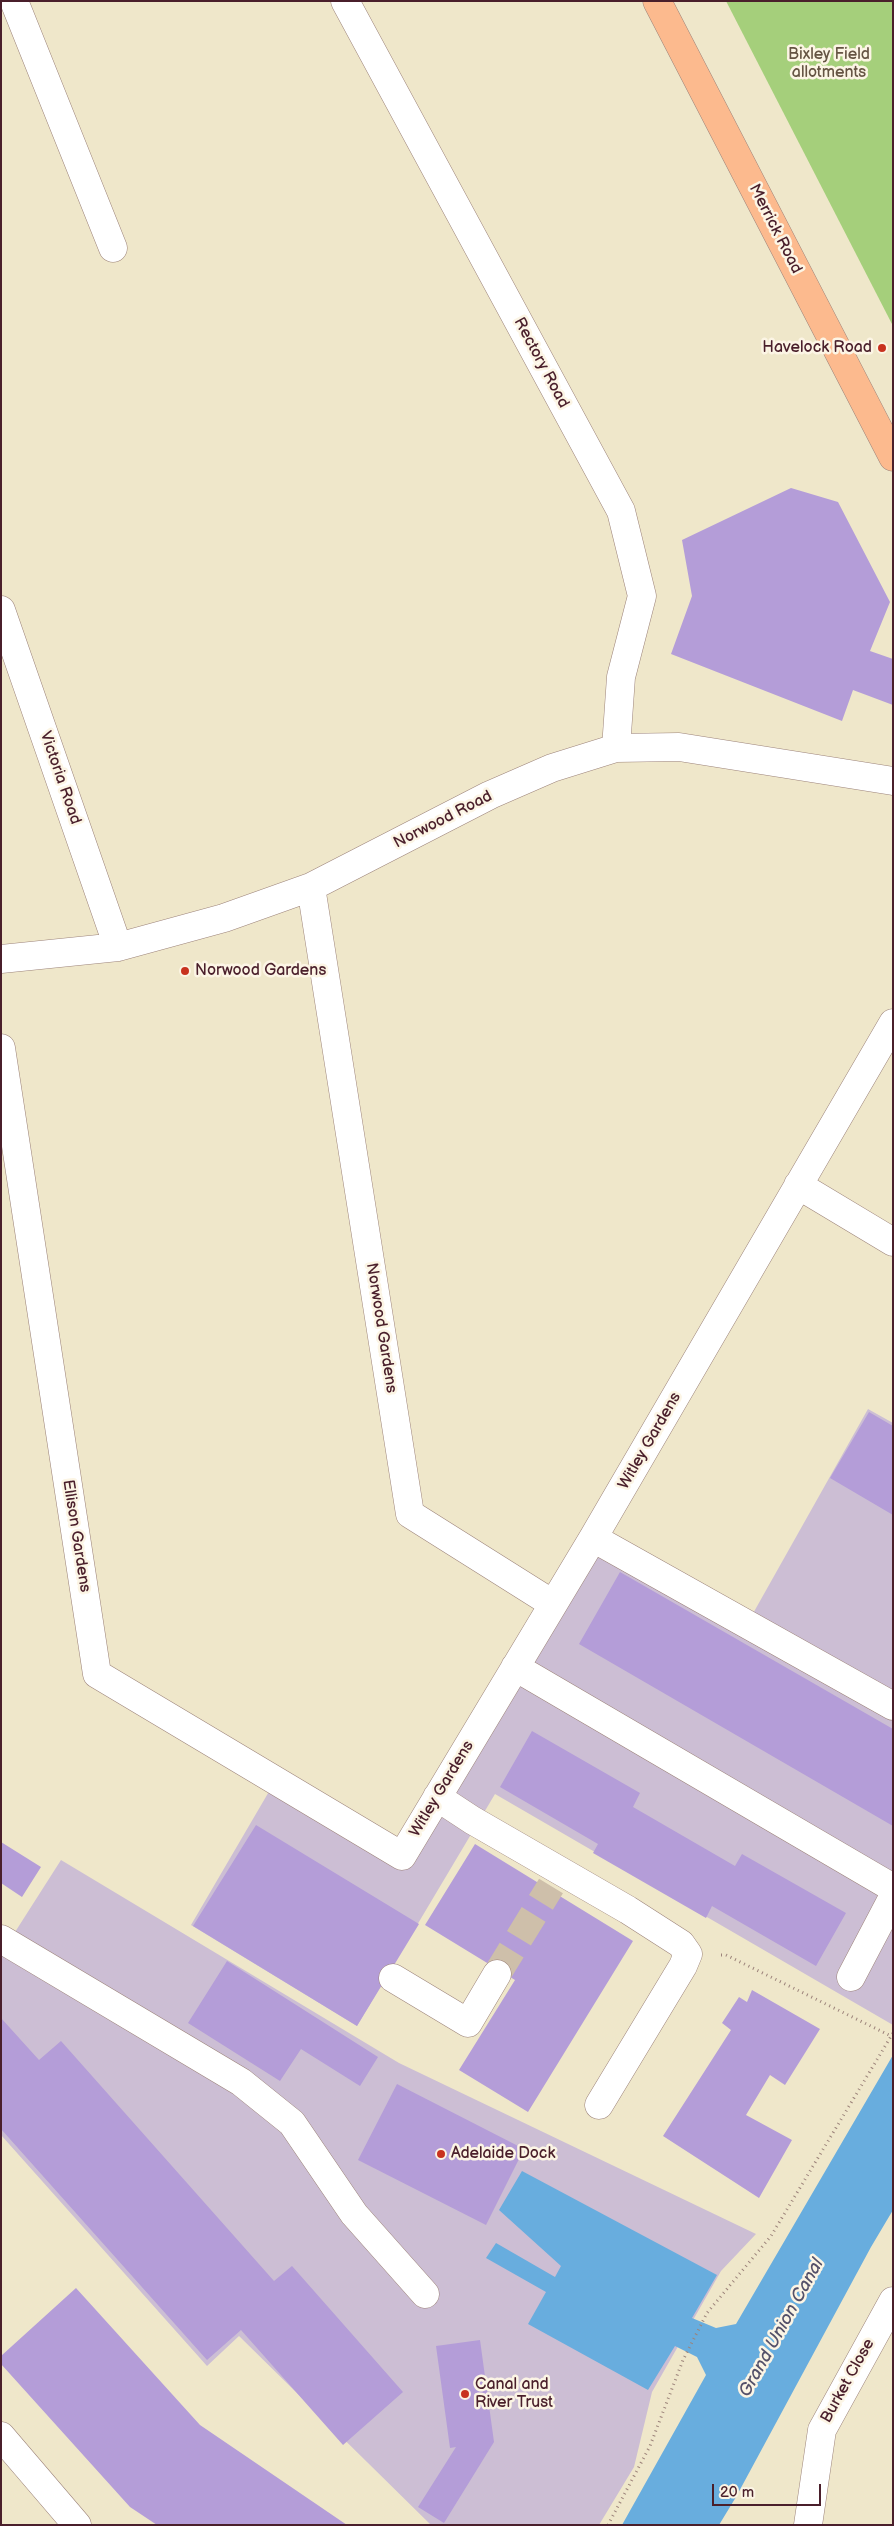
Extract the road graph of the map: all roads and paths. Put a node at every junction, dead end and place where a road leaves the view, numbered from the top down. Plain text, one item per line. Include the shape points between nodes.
1 (14, 1) edge
2 (345, 1) edge
3 (657, 1) edge
4 (113, 248) dead end
5 (893, 457) edge
6 (1, 610) edge
7 (616, 748) junction
8 (893, 781) edge
9 (311, 887) junction
10 (118, 947) junction
11 (1, 959) edge
12 (893, 1023) edge
13 (1, 1048) edge
14 (798, 1185) junction
15 (893, 1242) edge
16 (593, 1538) junction
17 (553, 1604) junction
18 (516, 1667) junction
19 (893, 1706) edge
20 (437, 1797) junction
21 (402, 1856) joint
22 (893, 1888) edge
23 (893, 1897) edge
24 (1, 1939) edge
25 (688, 1954) junction
26 (497, 1974) tunnel mouth
27 (851, 1977) dead end
28 (393, 1978) dead end
29 (892, 2034) edge
30 (599, 2105) dead end
31 (425, 2294) dead end
32 (893, 2301) edge
33 (1, 2436) edge
34 (77, 2525) edge
35 (608, 2525) edge
36 (808, 2525) edge

1 - 4 street
2 - 7 street, Rectory Road via 621,511 642,596 620,677
3 - 5 main road, Merrick Road
6 - 10 street, Victoria Road
7 - 8 street, Norwood Road via 679,747
7 - 9 street, Norwood Road via 552,768 490,795
9 - 10 street, Norwood Road via 224,918
9 - 17 street, Norwood Gardens via 410,1514
10 - 11 street, Norwood Road
12 - 14 street, Witley Gardens
13 - 21 street, Ellison Gardens via 98,1674
14 - 15 street
14 - 16 street, Witley Gardens
16 - 17 street, Witley Gardens
16 - 19 street
17 - 18 street, Witley Gardens
18 - 20 street, Witley Gardens
18 - 22 street
20 - 21 street, Witley Gardens
20 - 25 street via 556,1879 681,1944
23 - 27 street
24 - 31 street via 241,2082 292,2123 354,2214
25 - 29 path via 726,1955
25 - 30 street
26 - 28 street via 468,2023
29 - 35 path via 771,2236 708,2313 683,2360 650,2446
32 - 36 street, Burket Close via 822,2430
33 - 34 street

